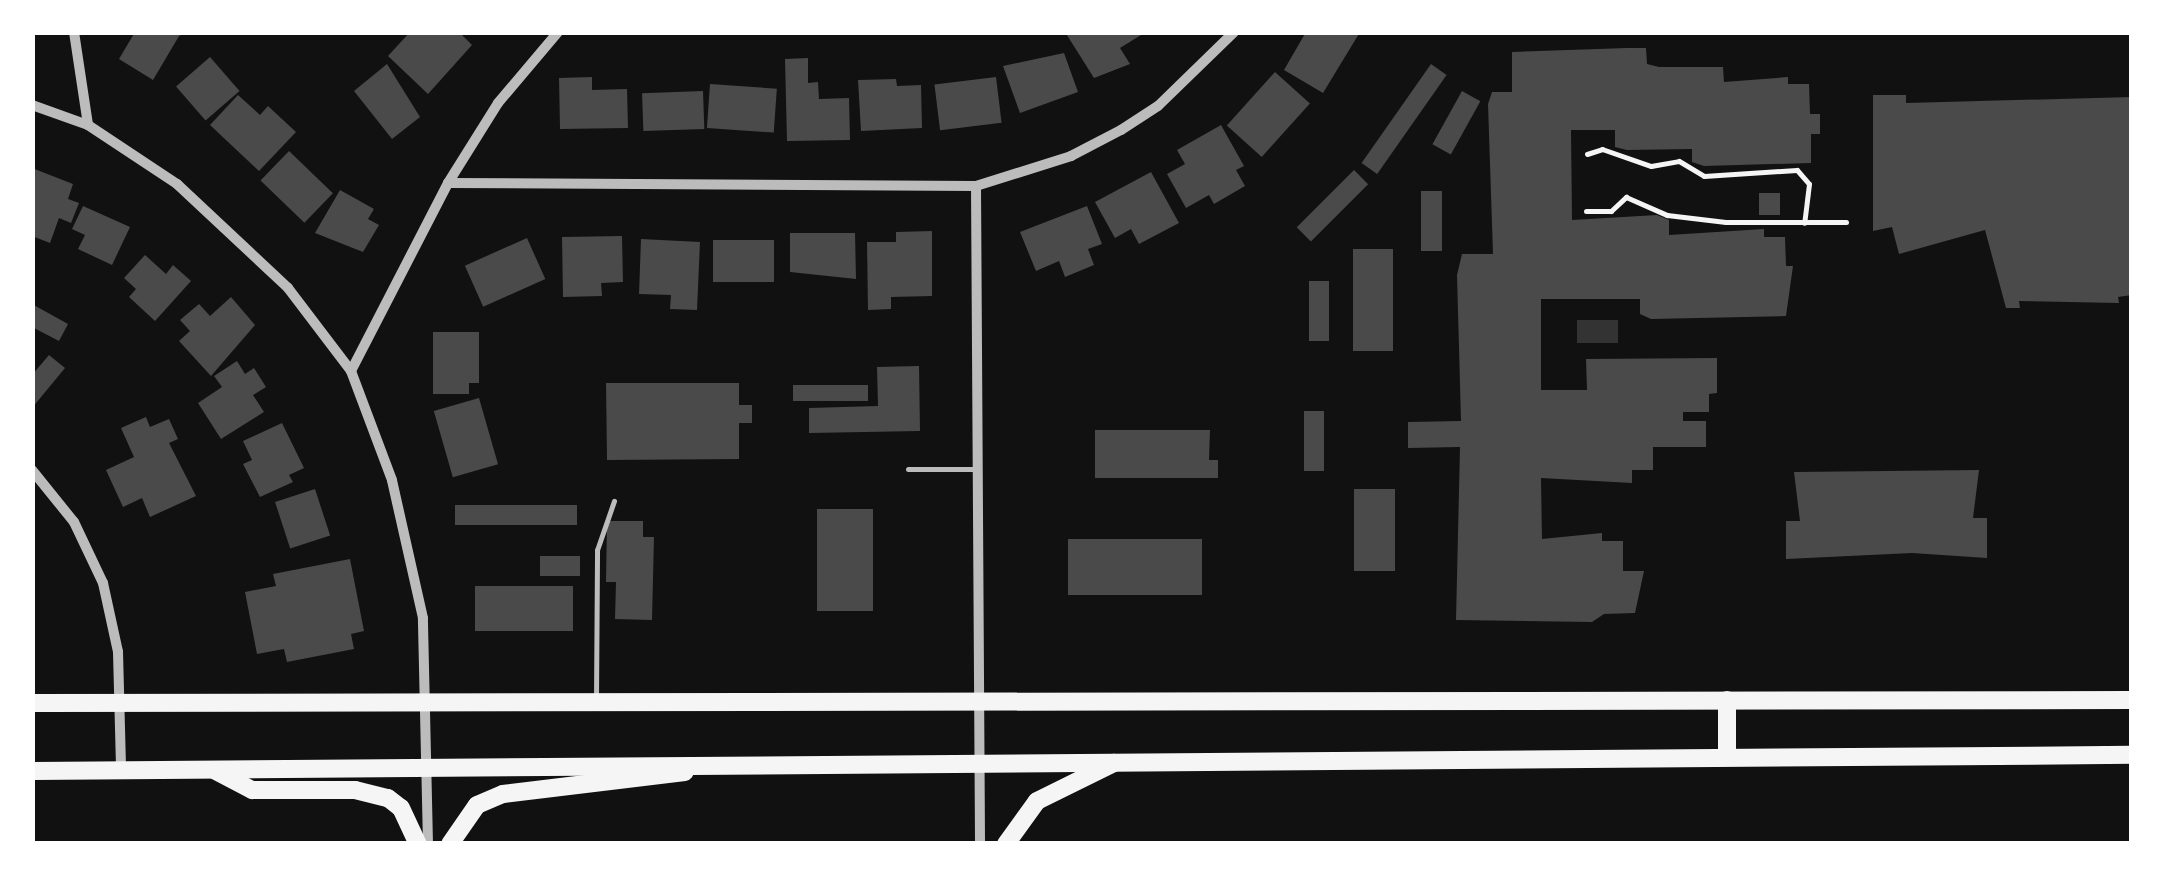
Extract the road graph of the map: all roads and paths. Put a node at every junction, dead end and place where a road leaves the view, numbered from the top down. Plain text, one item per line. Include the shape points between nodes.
1 (74, 32) edge
2 (558, 32) edge
3 (1234, 32) edge
4 (32, 105) edge
5 (88, 124) junction
6 (1587, 154) dead end
7 (448, 183) junction
8 (976, 186) junction
9 (1586, 211) dead end
10 (1846, 222) dead end
11 (1804, 223) junction
12 (350, 372) junction
13 (908, 468) dead end
14 (978, 469) junction
15 (32, 470) edge
16 (614, 501) dead end
17 (1728, 700) junction
18 (2132, 700) edge
19 (118, 702) junction
20 (980, 702) junction
21 (32, 703) edge
22 (427, 704) junction
23 (596, 704) junction
24 (2132, 755) edge
25 (1728, 757) junction
26 (1119, 760) junction
27 (981, 761) junction
28 (765, 762) junction
29 (428, 764) junction
30 (212, 768) junction
31 (121, 770) junction
32 (32, 771) edge
33 (418, 844) edge
34 (428, 844) edge
35 (450, 844) edge
36 (980, 844) edge
37 (1006, 844) edge

1 - 5 street
2 - 7 street via 498,103
3 - 8 street via 1158,106 1121,130 1071,156
4 - 5 street
5 - 12 street via 177,184 288,288
6 - 11 path via 1602,149 1650,166 1679,162 1704,176 1798,170 1809,184
7 - 8 street
7 - 12 street
8 - 14 street
9 - 11 path via 1612,211 1626,197 1667,215
10 - 11 path
12 - 22 street via 413,554
13 - 14 lane
14 - 20 street
15 - 19 street via 74,522 104,583 118,652
16 - 23 lane via 597,550
17 - 18 main road
17 - 20 main road
17 - 25 main road
19 - 21 main road
19 - 22 main road
19 - 31 street
20 - 23 main road
20 - 27 street
22 - 23 main road
22 - 29 street
24 - 25 main road
25 - 26 main road
26 - 27 main road
26 - 37 main road via 1037,802
27 - 28 main road
27 - 36 street
28 - 29 main road
28 - 35 main road via 502,794 476,805
29 - 30 main road
29 - 34 street
30 - 31 main road
30 - 33 main road via 252,790 355,790 388,798 401,808
31 - 32 main road

